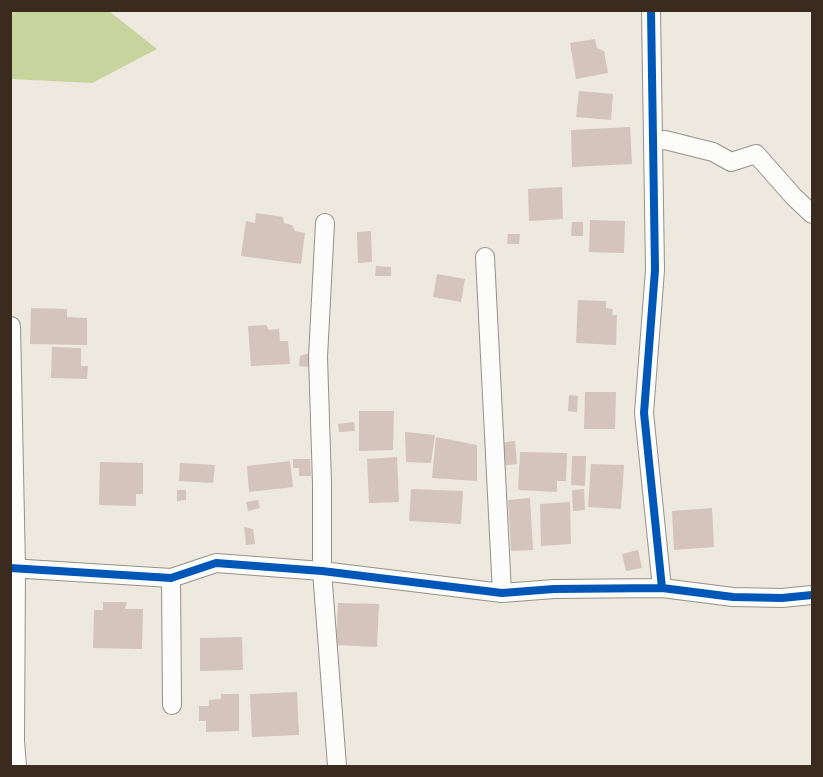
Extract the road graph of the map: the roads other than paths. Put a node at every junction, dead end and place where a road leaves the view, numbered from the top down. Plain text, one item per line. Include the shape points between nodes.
1 (651, 10) edge
2 (653, 141) junction
3 (813, 214) edge
4 (325, 223) dead end
5 (485, 257) dead end
6 (11, 326) edge
7 (13, 568) edge
8 (322, 571) junction
9 (171, 578) junction
10 (662, 588) junction
11 (502, 593) junction
12 (813, 595) edge
13 (172, 705) dead end
14 (16, 766) edge
15 (337, 766) edge

1 - 2 street
2 - 3 street via 665,140 713,152 731,162 756,154
2 - 10 street via 655,270 644,413
4 - 8 street via 318,357
5 - 11 street
6 - 7 street
7 - 9 street
7 - 14 street
8 - 9 street via 216,563
8 - 11 street
8 - 15 street
9 - 13 street
10 - 11 street
10 - 12 street via 733,597

